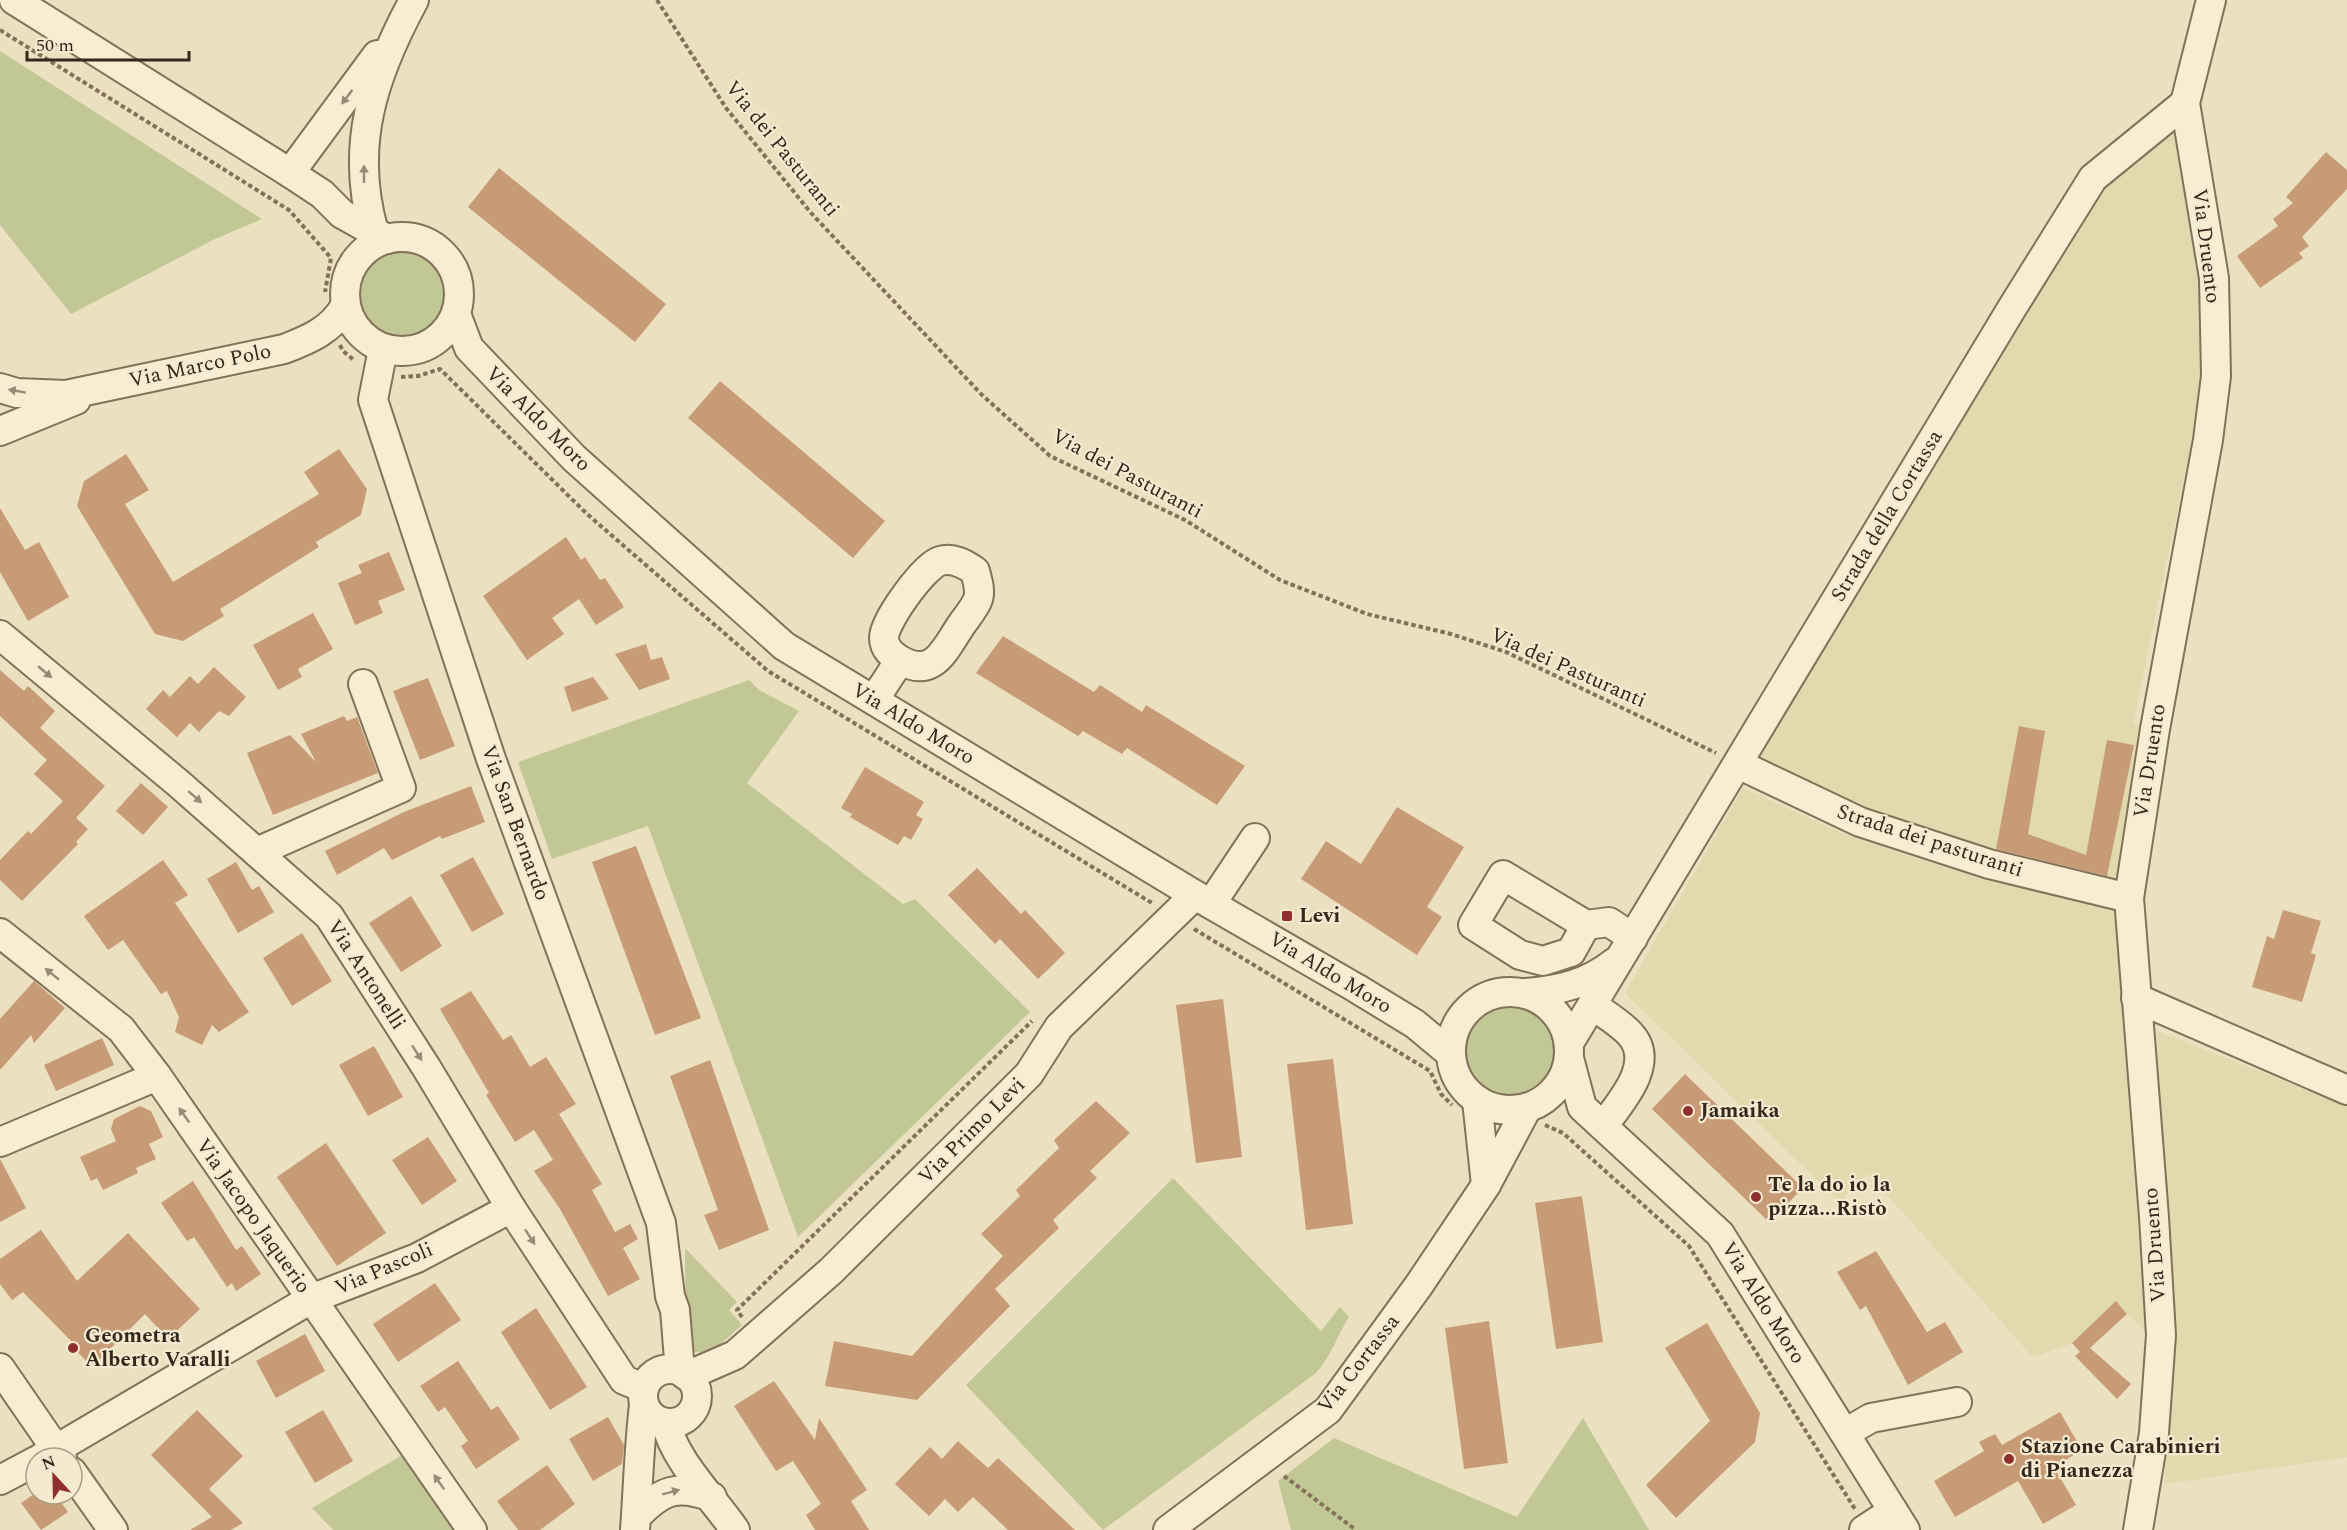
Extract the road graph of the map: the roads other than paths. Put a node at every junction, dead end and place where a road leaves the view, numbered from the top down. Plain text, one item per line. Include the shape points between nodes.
1 (14, 0) edge
2 (2211, 0) edge
3 (409, 10) edge
4 (2184, 103) junction
5 (290, 173) junction
6 (342, 214) junction
7 (380, 235) junction
8 (356, 259) junction
9 (456, 314) junction
10 (354, 337) junction
11 (434, 342) junction
12 (469, 348) junction
13 (116, 384) junction
14 (0, 388) edge
15 (0, 431) edge
16 (0, 635) edge
17 (900, 660) dead end
18 (363, 684) dead end
19 (874, 700) junction
20 (1738, 764) junction
21 (1255, 838) dead end
22 (257, 852) junction
23 (2129, 898) junction
24 (1203, 899) junction
25 (1586, 925) dead end
26 (0, 933) edge
27 (1628, 948) junction
28 (1526, 993) junction
29 (2136, 999) junction
30 (1592, 1005) junction
31 (1457, 1023) junction
32 (1415, 1024) junction
33 (1569, 1050) junction
34 (1451, 1054) junction
35 (157, 1076) junction
36 (2347, 1090) edge
37 (1477, 1101) junction
38 (1528, 1113) junction
39 (1593, 1116) junction
40 (0, 1142) edge
41 (1486, 1185) junction
42 (511, 1208) junction
43 (670, 1296) junction
44 (311, 1299) junction
45 (735, 1355) junction
46 (0, 1368) edge
47 (686, 1375) junction
48 (1957, 1402) dead end
49 (664, 1405) junction
50 (1845, 1434) junction
51 (45, 1446) edge
52 (75, 1446) edge
53 (24, 1471) edge
54 (0, 1480) edge
55 (84, 1497) edge
56 (712, 1497) junction
57 (637, 1513) edge
58 (1899, 1521) edge
59 (1865, 1529) edge
60 (112, 1530) edge
61 (472, 1530) edge
62 (735, 1530) edge
63 (1168, 1530) edge
64 (2138, 1530) edge

1 - 5 street
2 - 4 street, Via Druento
3 -> 5 street
7 -> 3 street via 364,185 364,135 375,82
4 - 20 street, Strada della Cortassa via 2093,178
4 - 23 street, Via Druento via 2214,278 2216,376
5 - 6 street via 322,194
6 - 7 street
6 - 8 street
7 - 8 street
7 - 9 street via 422,240 438,249 457,278
8 - 10 street via 344,290
9 - 11 street
9 - 12 street, Via Aldo Moro
10 - 11 street via 409,351
10 - 13 street, Via Marco Polo
10 - 43 street, Via San Bernardo via 491,759 661,1223
11 - 12 street, Via Aldo Moro
12 - 19 street, Via Aldo Moro via 574,458 775,639
13 -> 14 street, Via Marco Polo via 66,395 17,393
13 - 15 street, Via Marco Polo
16 -> 22 street, Via Antonelli
17 - 19 street
18 - 22 street via 401,788
19 - 24 street, Via Aldo Moro
20 - 23 street, Strada dei pasturanti via 1860,822 1989,864
20 - 27 street, Strada della Cortassa
21 - 24 street, Via Primo Levi
22 -> 42 street, Via Antonelli via 329,916
23 - 29 street, Via Druento
24 - 32 street, Via Aldo Moro
24 - 45 street, Via Primo Levi via 1059,1027 1029,1074 831,1271
25 - 27 street via 1609,922
35 -> 26 street, Via Jacopo Jaquerio via 121,1029
27 - 28 street via 1598,975 1576,986
27 - 30 street, Strada della Cortassa
28 - 31 street via 1506,991 1486,996 1469,1007
28 - 33 street via 1555,1011 1565,1026
29 - 36 street
29 - 64 street, Via Druento via 2160,1335 2154,1433
30 - 33 street, Strada della Cortassa
30 - 39 street via 1632,1035 1639,1051 1637,1072 1629,1091
31 - 32 street, Via Aldo Moro
31 - 34 street
32 - 34 street, Via Aldo Moro
33 - 38 street via 1559,1084
33 - 39 street
34 - 37 street via 1455,1075
35 - 40 street
44 -> 35 street, Via Jacopo Jaquerio
37 - 38 street via 1492,1108
37 - 41 street
38 - 39 street
38 - 41 street, Via Cortassa
39 - 50 street, Via Aldo Moro via 1720,1234
41 - 63 street, Via Cortassa via 1328,1410
42 - 44 street, Via Pascoli via 417,1258
42 -> 49 street, Via Antonelli via 624,1380
43 - 47 street, Via San Bernardo via 679,1359
43 - 49 street, Via San Bernardo via 662,1314 659,1358
44 - 52 street, Via Pascoli
61 -> 44 street, Via Jacopo Jaquerio
45 - 47 street, Via Primo Levi
45 - 49 street, Via Primo Levi via 728,1369
46 - 51 street
47 - 49 street, Via San Bernardo via 696,1391
48 - 50 street via 1871,1418
49 - 56 street via 669,1435 688,1469
49 - 57 street via 638,1457
50 - 58 street, Via Aldo Moro
53 - 54 street, Via Pascoli
55 - 60 street
57 -> 56 street via 654,1498 672,1490 692,1490
56 - 62 street
58 - 59 street

